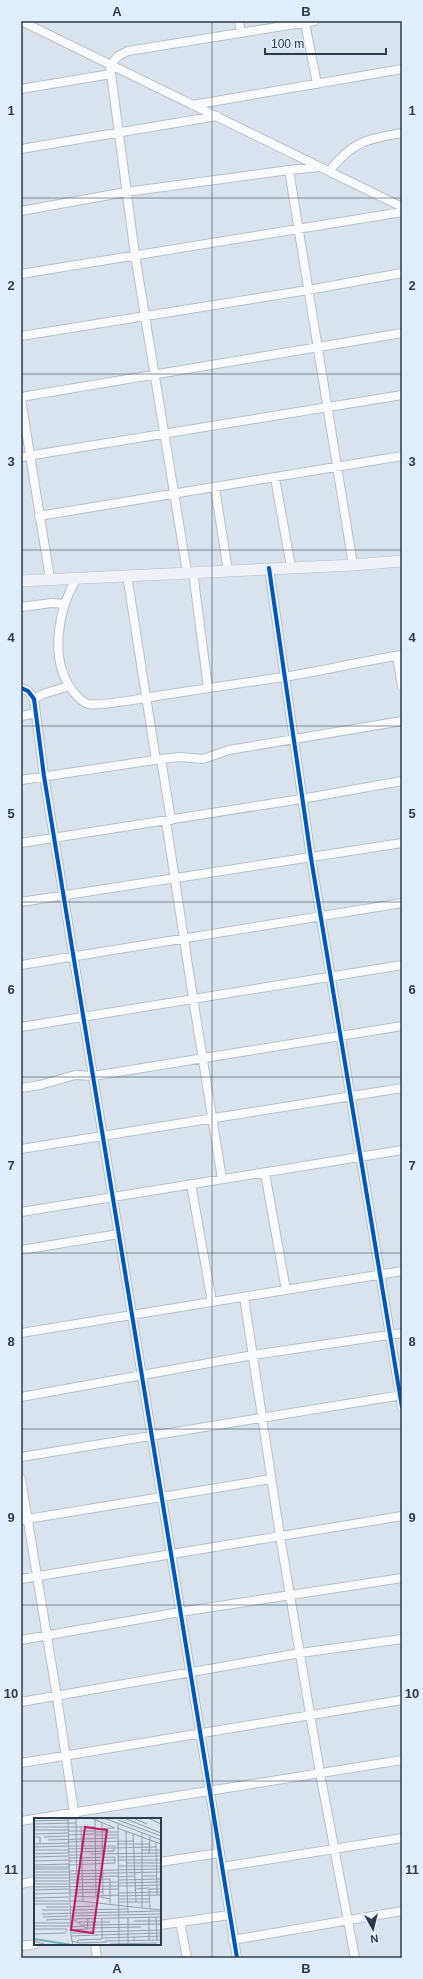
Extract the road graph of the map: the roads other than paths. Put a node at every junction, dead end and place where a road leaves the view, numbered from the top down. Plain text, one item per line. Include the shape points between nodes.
1 (21, 21) edge
2 (239, 21) edge
3 (314, 21) edge
4 (304, 23) junction
5 (25, 26) edge
6 (241, 33) junction
7 (402, 69) edge
8 (111, 70) junction
9 (316, 84) junction
10 (21, 89) edge
11 (193, 105) junction
12 (217, 116) junction
13 (118, 133) junction
14 (402, 133) edge
15 (21, 149) edge
16 (320, 167) junction
17 (289, 170) junction
18 (329, 171) junction
19 (126, 192) junction
20 (402, 207) edge
21 (21, 211) edge
22 (402, 212) edge
23 (299, 229) junction
24 (135, 255) junction
25 (402, 273) edge
26 (21, 274) edge
27 (308, 290) junction
28 (145, 315) junction
29 (402, 333) edge
30 (21, 336) edge
31 (318, 347) junction
32 (154, 375) junction
33 (402, 395) edge
34 (21, 398) edge
35 (326, 407) junction
36 (164, 434) junction
37 (402, 456) edge
38 (25, 457) edge
39 (337, 468) junction
40 (276, 478) junction
41 (215, 488) junction
42 (174, 494) junction
43 (39, 516) junction
44 (402, 561) edge
45 (353, 565) junction
46 (269, 568) junction
47 (291, 568) junction
48 (228, 571) junction
49 (190, 572) junction
50 (127, 575) junction
51 (77, 578) junction
52 (50, 579) junction
53 (21, 581) edge
54 (64, 604) junction
55 (21, 607) edge
56 (399, 656) edge
57 (284, 677) junction
58 (69, 686) junction
59 (402, 686) edge
60 (21, 688) edge
61 (208, 688) junction
62 (146, 698) junction
63 (34, 699) junction
64 (36, 714) junction
65 (21, 716) edge
66 (402, 721) edge
67 (292, 739) junction
68 (159, 759) junction
69 (44, 776) junction
70 (21, 780) edge
71 (402, 781) edge
72 (301, 799) junction
73 (169, 820) junction
74 (54, 838) junction
75 (21, 843) edge
76 (402, 844) edge
77 (311, 858) junction
78 (175, 879) junction
79 (64, 895) junction
80 (21, 902) edge
81 (402, 903) edge
82 (320, 916) junction
83 (184, 938) junction
84 (74, 956) junction
85 (21, 965) edge
86 (402, 965) edge
87 (331, 977) junction
88 (193, 998) junction
89 (83, 1016) junction
90 (402, 1026) edge
91 (21, 1027) edge
92 (339, 1036) junction
93 (203, 1059) junction
94 (93, 1076) junction
95 (21, 1088) edge
96 (402, 1088) edge
97 (349, 1097) junction
98 (213, 1119) junction
99 (103, 1136) junction
100 (21, 1149) edge
101 (402, 1150) edge
102 (360, 1157) junction
103 (265, 1173) junction
104 (222, 1180) junction
105 (191, 1184) junction
106 (113, 1197) junction
107 (21, 1212) edge
108 (119, 1234) junction
109 (21, 1250) edge
110 (402, 1271) edge
111 (380, 1274) junction
112 (286, 1290) junction
113 (244, 1297) junction
114 (212, 1302) junction
115 (132, 1315) junction
116 (21, 1333) edge
117 (402, 1333) edge
118 (390, 1335) junction
119 (253, 1355) junction
120 (142, 1375) junction
121 (401, 1395) edge
122 (21, 1397) edge
123 (402, 1407) edge
124 (262, 1417) junction
125 (152, 1435) junction
126 (21, 1457) edge
127 (21, 1479) edge
128 (271, 1479) junction
129 (161, 1496) junction
130 (402, 1516) edge
131 (24, 1520) edge
132 (280, 1536) junction
133 (171, 1554) junction
134 (37, 1576) junction
135 (402, 1578) edge
136 (21, 1579) edge
137 (290, 1595) junction
138 (180, 1612) junction
139 (47, 1635) junction
140 (402, 1638) edge
141 (21, 1640) edge
142 (300, 1653) junction
143 (189, 1673) junction
144 (57, 1696) junction
145 (402, 1700) edge
146 (21, 1702) edge
147 (311, 1715) junction
148 (200, 1733) junction
149 (66, 1756) junction
150 (402, 1760) edge
151 (21, 1763) edge
152 (320, 1773) junction
153 (210, 1791) junction
154 (75, 1816) edge
155 (53, 1818) edge
156 (34, 1820) edge
157 (21, 1821) edge
158 (402, 1838) edge
159 (334, 1850) junction
160 (219, 1852) junction
161 (161, 1862) edge
162 (222, 1867) junction
163 (34, 1882) edge
164 (21, 1884) edge
165 (402, 1911) edge
166 (229, 1914) junction
167 (349, 1920) junction
168 (180, 1922) junction
169 (161, 1925) edge
170 (234, 1940) junction
171 (34, 1944) edge
172 (95, 1945) edge
173 (21, 1946) edge
174 (97, 1958) edge
175 (186, 1958) edge
176 (237, 1958) edge
177 (355, 1958) edge

1 - 5 street
2 - 6 street
3 - 4 street
4 - 6 street
4 - 9 street
5 - 8 street
6 - 8 street via 128,51 118,56
7 - 9 street
8 - 10 street
8 - 11 street
8 - 13 street
9 - 11 street
11 - 12 street
12 - 13 street
12 - 16 street
13 - 15 street
13 - 19 street
14 - 18 street via 368,140 353,147 344,153
16 - 17 street
16 - 18 street
17 - 19 street
17 - 23 street
18 - 20 street
19 - 21 street
19 - 24 street
22 - 23 street
23 - 24 street
23 - 27 street
24 - 26 street
24 - 28 street
25 - 27 street
27 - 28 street
27 - 31 street
28 - 30 street
28 - 32 street
29 - 31 street
31 - 32 street
31 - 35 street
32 - 34 street
32 - 36 street
33 - 35 street
34 - 38 street
35 - 36 street
35 - 39 street
36 - 38 street
36 - 42 street
37 - 39 street
38 - 43 street
39 - 40 street
39 - 45 street
40 - 41 street
40 - 47 street
41 - 42 street
41 - 48 street
42 - 43 street
42 - 49 street
43 - 52 street
44 - 45 street
45 - 47 street
46 - 47 street
46 - 48 street
46 - 57 street
48 - 49 street
49 - 50 street
49 - 61 street
50 - 51 street
50 - 62 street
51 - 52 street
51 - 54 street
52 - 53 street
54 - 55 street
54 - 58 street via 59,633 60,658
56 - 57 street
56 - 59 street
57 - 61 street
57 - 67 street
58 - 62 street via 88,704
58 - 63 street
60 - 63 street via 28,691
61 - 62 street
62 - 68 street
63 - 64 street
64 - 65 street
64 - 69 street
66 - 67 street
67 - 68 street via 229,750 203,759
67 - 72 street
68 - 69 street
68 - 73 street
69 - 70 street
69 - 74 street
71 - 72 street
72 - 73 street
72 - 77 street
73 - 74 street
73 - 78 street
74 - 75 street
74 - 79 street
76 - 77 street
77 - 78 street
77 - 82 street
78 - 79 street
78 - 83 street
79 - 80 street
79 - 84 street
81 - 82 street
82 - 83 street
82 - 87 street
83 - 84 street
83 - 88 street
84 - 85 street
84 - 89 street
86 - 87 street
87 - 88 street
87 - 92 street
88 - 89 street
88 - 93 street
89 - 91 street
89 - 94 street
90 - 92 street
92 - 93 street
92 - 97 street
93 - 94 street
93 - 98 street
94 - 95 street via 70,1076
94 - 99 street
96 - 97 street
97 - 98 street
97 - 102 street
98 - 99 street
98 - 104 street
99 - 100 street
99 - 106 street
101 - 102 street
102 - 103 street
102 - 111 street
103 - 104 street
103 - 112 street
104 - 105 street
105 - 106 street
105 - 114 street
106 - 107 street
106 - 108 street
108 - 109 street
108 - 115 street
110 - 111 street
111 - 112 street
111 - 118 street
112 - 113 street
113 - 114 street
113 - 119 street
114 - 115 street
115 - 116 street
115 - 120 street
117 - 118 street
118 - 119 street
118 - 121 street
119 - 120 street
119 - 124 street
120 - 122 street
120 - 125 street
121 - 123 street
121 - 124 street
124 - 125 street
124 - 128 street
125 - 126 street
125 - 129 street
127 - 131 street
128 - 129 street
128 - 132 street
129 - 131 street
129 - 133 street
130 - 132 street
131 - 134 street
132 - 133 street
132 - 137 street
133 - 134 street
133 - 138 street
134 - 136 street
134 - 139 street
135 - 137 street
137 - 138 street
137 - 142 street
138 - 139 street
138 - 143 street
139 - 141 street
139 - 144 street
140 - 142 street
142 - 143 street
142 - 147 street
143 - 144 street
143 - 148 street
144 - 146 street
144 - 149 street
145 - 147 street
147 - 148 street
147 - 152 street
148 - 149 street
148 - 153 street
149 - 151 street
149 - 154 street
150 - 152 street
152 - 153 street
152 - 159 street
153 - 154 street
153 - 160 street
154 - 155 street
156 - 157 street
158 - 159 street
159 - 162 street
159 - 167 street
160 - 161 street
160 - 162 street
162 - 166 street
163 - 164 street
165 - 167 street
166 - 168 street
166 - 170 street
167 - 170 street
167 - 177 street
168 - 169 street
168 - 175 street
170 - 176 street
171 - 173 street
172 - 174 street

